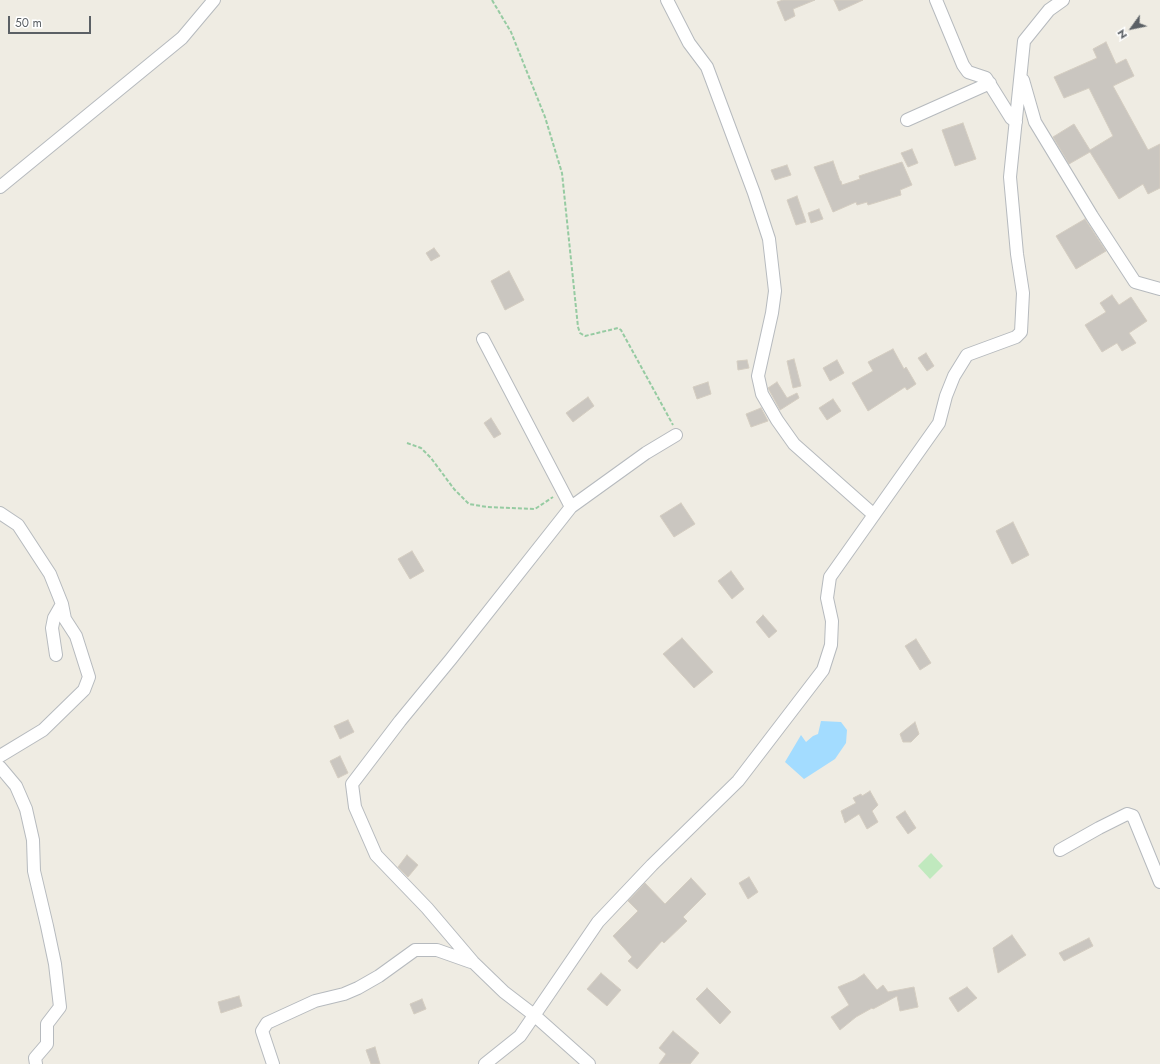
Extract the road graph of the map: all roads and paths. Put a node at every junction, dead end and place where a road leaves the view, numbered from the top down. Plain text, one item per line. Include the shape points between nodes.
1 (214, 0) edge
2 (492, 0) edge
3 (667, 0) edge
4 (936, 0) edge
5 (1063, 0) edge
6 (1020, 72) junction
7 (990, 83) junction
8 (907, 120) dead end
9 (1016, 122) junction
10 (0, 187) edge
11 (1160, 289) edge
12 (483, 339) dead end
13 (676, 435) joint
14 (407, 443) dead end
15 (562, 491) junction
16 (571, 507) junction
17 (0, 513) edge
18 (874, 515) junction
19 (62, 604) junction
20 (56, 655) dead end
21 (0, 756) edge
22 (0, 767) edge
23 (1060, 850) dead end
24 (1160, 882) edge
25 (473, 962) junction
26 (534, 1015) junction
27 (36, 1064) edge
28 (273, 1064) edge
29 (485, 1064) edge
30 (589, 1064) edge

1 - 10 street via 182,38
2 - 13 path via 511,32 545,116 562,173 580,333 584,336 618,328 621,330
3 - 18 street via 689,44 707,67 769,239 775,291 758,376 762,394 794,444
4 - 7 street via 962,65 968,72 986,78
5 - 6 street via 1049,10 1024,41
6 - 9 street
6 - 11 street via 1035,122 1092,216 1135,282
7 - 8 street
7 - 9 street
9 - 18 street via 1010,177 1016,254 1023,293 1021,332 1016,337 967,355 954,376 939,422
12 - 15 street
13 - 16 street via 646,453
14 - 15 path via 422,448 454,490 469,504 535,509
15 - 16 street
16 - 25 street via 352,784 355,806 376,855 428,908
17 - 19 street via 18,525 50,574
18 - 26 street via 830,577 827,598 832,621 831,645 823,670 738,781 598,922
19 - 20 street via 52,628
19 - 21 street via 76,636 89,677 84,690 43,730
22 - 27 street via 16,786 26,809 33,840 34,871 55,964 60,1007 47,1024 47,1044 35,1058
23 - 24 street via 1127,814 1133,816
25 - 26 street via 504,992
25 - 28 street via 437,950 415,950 358,988 315,1001 267,1023 262,1031
26 - 29 street via 520,1036
26 - 30 street

